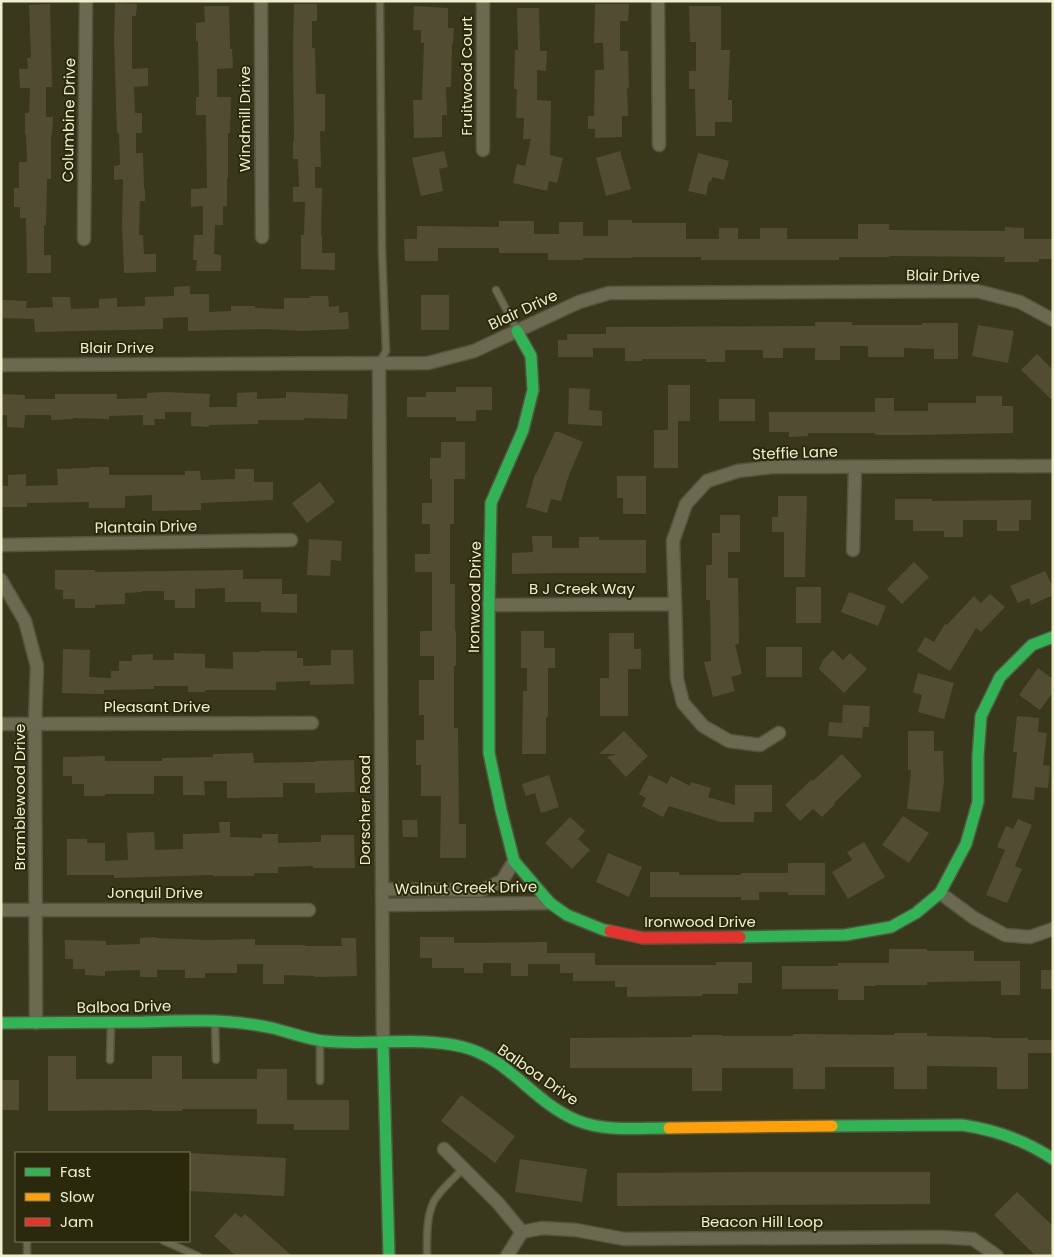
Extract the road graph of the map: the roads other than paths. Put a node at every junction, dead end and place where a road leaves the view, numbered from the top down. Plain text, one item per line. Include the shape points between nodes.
1 (86, 1) edge
2 (261, 1) edge
3 (380, 1) edge
4 (483, 1) edge
5 (658, 1) edge
6 (659, 145) dead end
7 (483, 150) dead end
8 (262, 237) dead end
9 (84, 239) dead end
10 (496, 290) dead end
11 (1053, 320) edge
12 (518, 331) junction
13 (379, 363) junction
14 (1, 365) edge
15 (1053, 466) edge
16 (855, 467) junction
17 (291, 540) dead end
18 (1, 545) edge
19 (853, 550) dead end
20 (1, 580) edge
21 (675, 604) junction
22 (489, 605) junction
23 (1053, 637) edge
24 (312, 723) dead end
25 (1, 724) edge
26 (35, 724) junction
27 (779, 734) dead end
28 (514, 861) junction
29 (382, 889) junction
30 (940, 893) junction
31 (550, 903) junction
32 (382, 905) junction
33 (1, 910) edge
34 (36, 910) junction
35 (309, 910) dead end
36 (1053, 929) edge
37 (215, 1021) junction
38 (111, 1022) junction
39 (1, 1023) edge
40 (36, 1023) junction
41 (320, 1041) junction
42 (383, 1042) junction
43 (110, 1060) dead end
44 (216, 1060) dead end
45 (320, 1081) dead end
46 (444, 1149) dead end
47 (1053, 1159) edge
48 (464, 1168) junction
49 (522, 1232) junction
50 (27, 1242) edge
51 (166, 1242) edge
52 (27, 1256) edge
53 (198, 1256) edge
54 (389, 1256) edge
55 (427, 1256) edge
56 (507, 1256) edge
57 (997, 1256) edge

1 - 9 street, Columbine Drive
2 - 8 street, Windmill Drive
3 - 13 lane via 386,351
4 - 7 street, Fruitwood Court
5 - 6 street
10 - 12 lane
11 - 12 street, Blair Drive via 1020,302 977,291 609,293 579,302
12 - 13 street, Blair Drive via 474,351 428,363
12 - 22 street, Ironwood Drive via 531,356 533,390 523,430 491,503
13 - 14 street, Blair Drive
13 - 29 street, Dorscher Road
15 - 16 street, Steffie Lane
16 - 19 street
16 - 21 street, Steffie Lane via 772,467 738,471 708,481 686,504 674,541
17 - 18 street, Plantain Drive
20 - 26 street, Bramblewood Drive via 25,621 36,666
21 - 22 street, B J Creek Way
21 - 27 street, Steffie Lane via 677,679 683,703 703,726 729,741 760,745
22 - 28 street, Ironwood Drive via 489,753
23 - 30 street, Ironwood Drive via 1032,645 1000,677 981,716 978,802 966,844
24 - 26 street, Pleasant Drive
25 - 26 street, Pleasant Drive
26 - 34 street, Bramblewood Drive
28 - 29 street, Walnut Creek Drive via 502,881 480,891
28 - 31 street, Ironwood Drive
29 - 32 street, Dorscher Road
30 - 31 street, Ironwood Drive via 916,913 891,927 845,935 643,938 604,930 567,915
30 - 36 street via 974,918 1005,935 1030,937
31 - 32 street, Walnut Creek Drive
32 - 42 street, Dorscher Road
33 - 34 street, Jonquil Drive
34 - 35 street, Jonquil Drive
34 - 40 street, Bramblewood Drive
37 - 38 street, Balboa Drive
37 - 41 street, Balboa Drive via 245,1023
37 - 44 lane
38 - 40 street, Balboa Drive
38 - 43 lane
39 - 40 street, Balboa Drive
41 - 42 street, Balboa Drive
41 - 45 lane
42 - 47 street, Balboa Drive via 433,1043 480,1053 499,1062 533,1092 569,1116 612,1128 962,1125 1018,1138
42 - 54 street, Dorscher Road
46 - 48 street
48 - 49 street
48 - 55 lane via 434,1202 428,1224
49 - 56 street
49 - 57 street, Beacon Hill Loop via 542,1228 624,1238 973,1238
50 - 52 lane
51 - 53 lane

